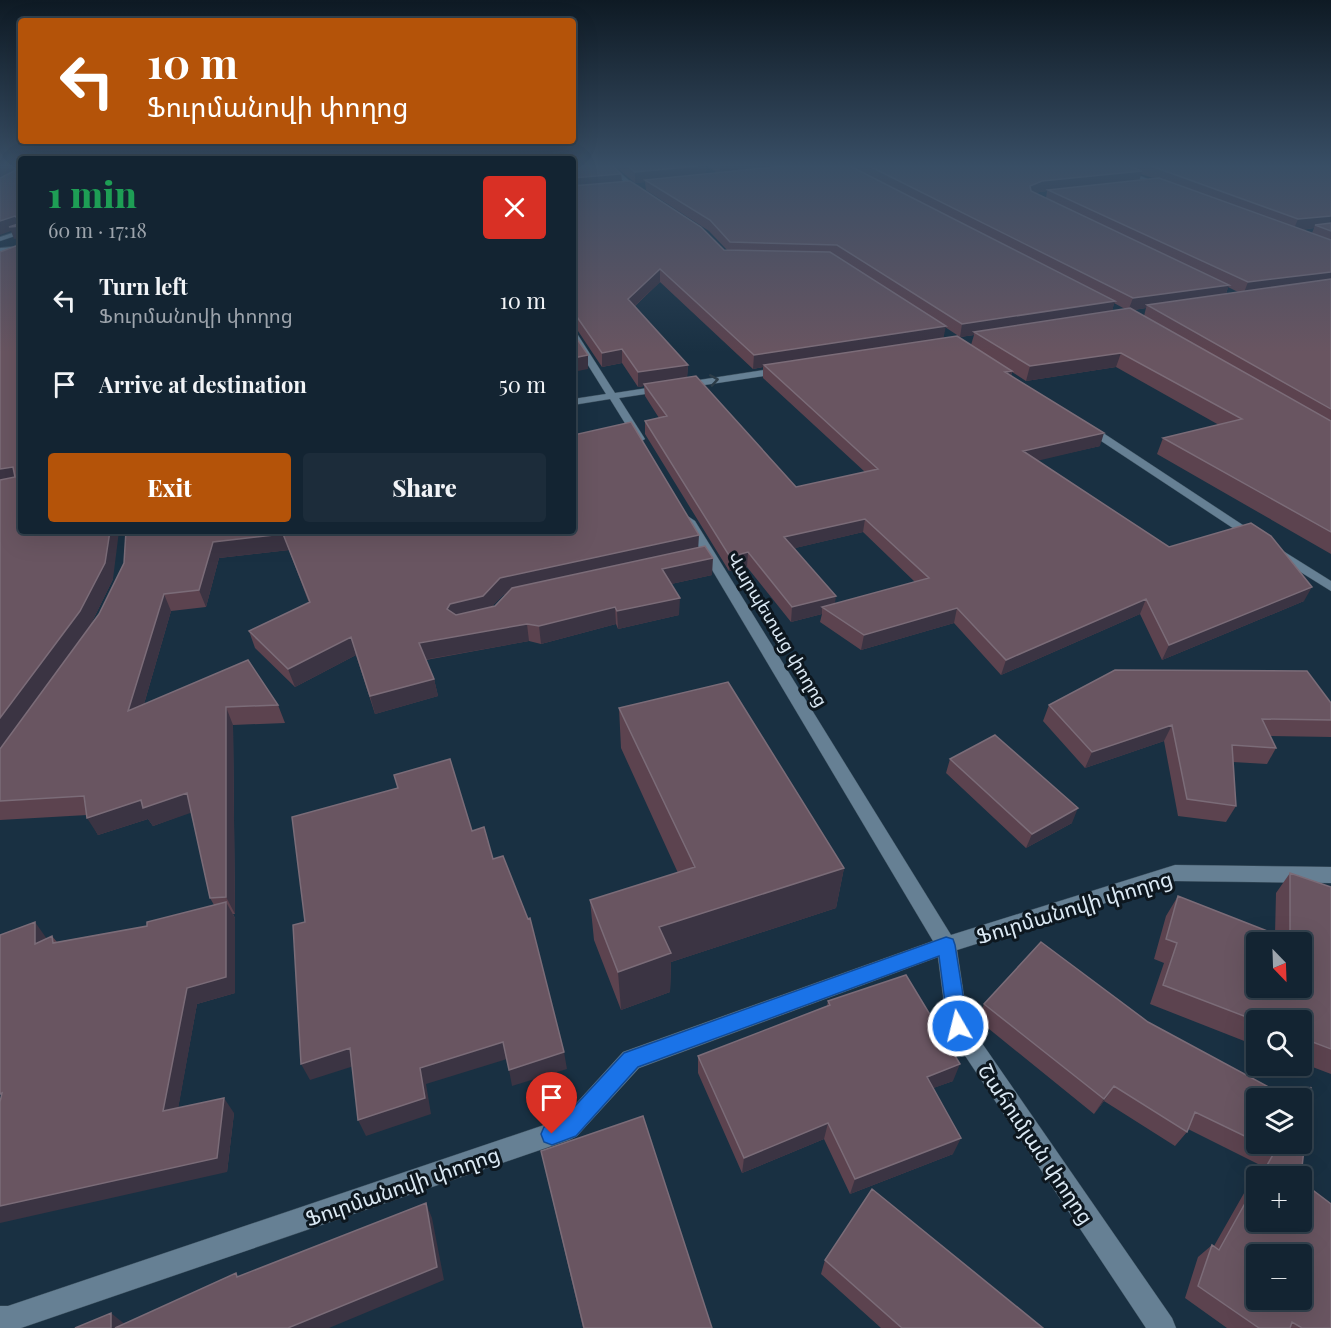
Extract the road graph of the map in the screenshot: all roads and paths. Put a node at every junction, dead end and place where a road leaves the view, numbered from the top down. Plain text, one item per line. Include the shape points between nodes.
1 (18, 233) edge
2 (0, 239) edge
3 (18, 248) edge
4 (0, 250) edge
5 (576, 339) edge
6 (798, 367) edge
7 (614, 396) junction
8 (576, 402) edge
9 (1076, 419) edge
10 (650, 455) edge
11 (680, 505) edge
12 (1331, 587) edge
13 (1331, 875) edge
14 (946, 945) junction
15 (0, 1319) edge
16 (1162, 1328) edge

1 - 2 street
3 - 4 street
5 - 7 street
7 -> 6 street
7 - 8 street
7 - 10 street
9 - 12 street
11 - 14 street, Վարպետաց փողոց via 704,556
13 - 14 street, Ֆուրմանովի փողոց via 1175,873
14 - 15 street, Ֆուրմանովի փողոց via 631,1060 569,1128
14 - 16 street, Շահումյան փողոց via 958,1026

